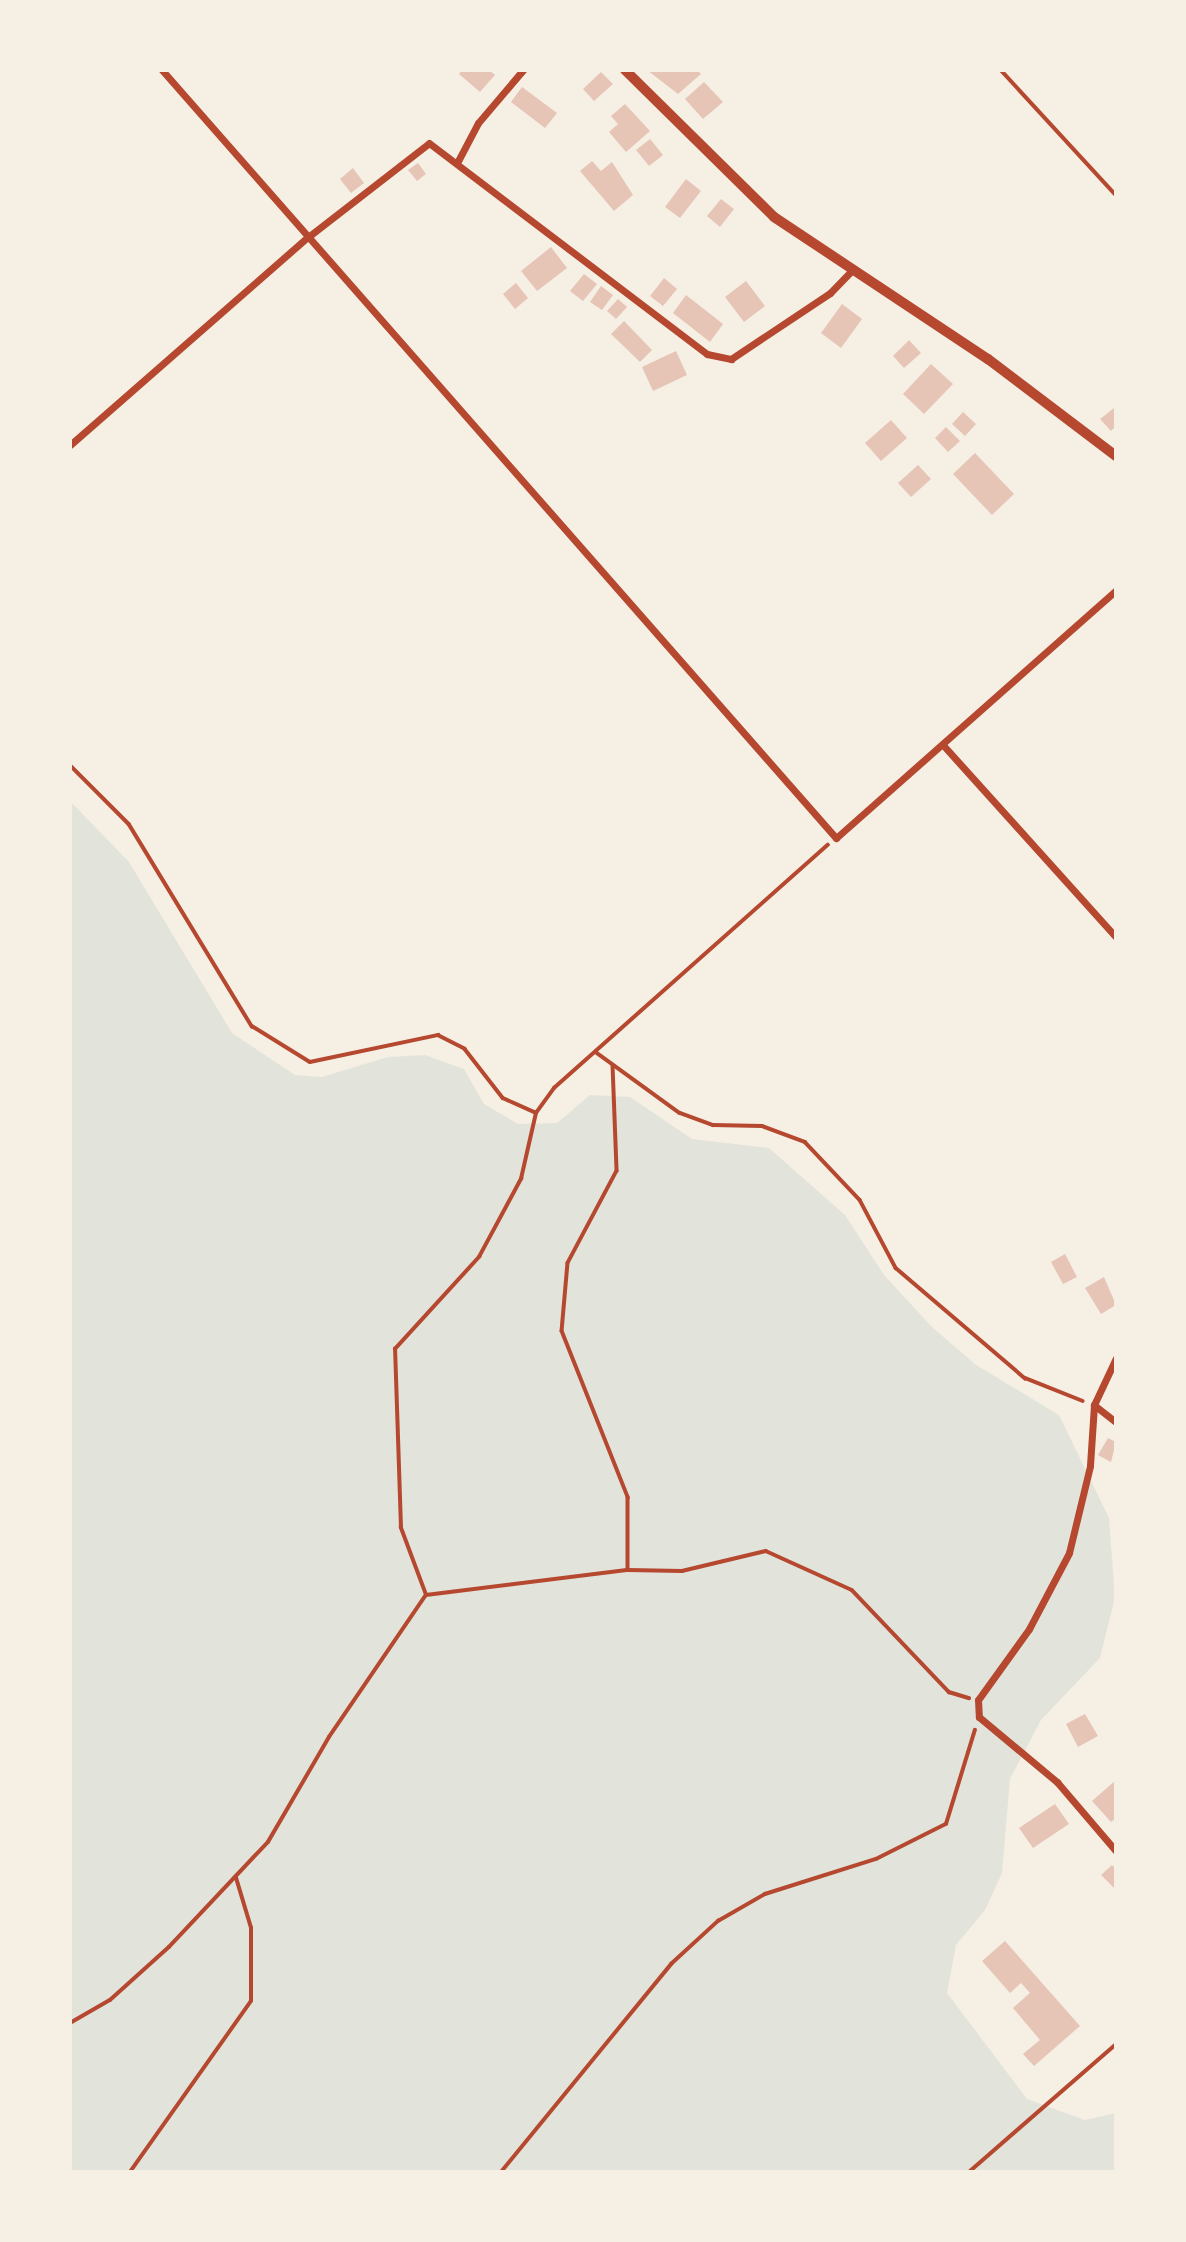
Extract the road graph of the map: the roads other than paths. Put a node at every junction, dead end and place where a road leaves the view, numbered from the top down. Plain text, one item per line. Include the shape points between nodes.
1 (163, 70) edge
2 (523, 70) edge
3 (625, 70) edge
4 (458, 161) junction
5 (308, 237) junction
6 (852, 270) junction
7 (70, 445) edge
8 (1116, 456) edge
9 (1116, 590) edge
10 (943, 745) junction
11 (1116, 937) edge
12 (1116, 1358) edge
13 (1094, 1405) junction
14 (1116, 1422) edge
15 (1116, 1851) edge

1 - 5 street
2 - 4 street via 478,123
3 - 6 main road via 774,217
4 - 5 street via 429,143
4 - 6 street via 707,354 731,359 830,293
5 - 7 street
5 - 10 street via 836,838
6 - 8 main road via 988,359
9 - 10 street
10 - 11 street
12 - 13 street
13 - 14 street
13 - 15 street via 1090,1466 1069,1553 1029,1629 978,1700 979,1717 1057,1782

